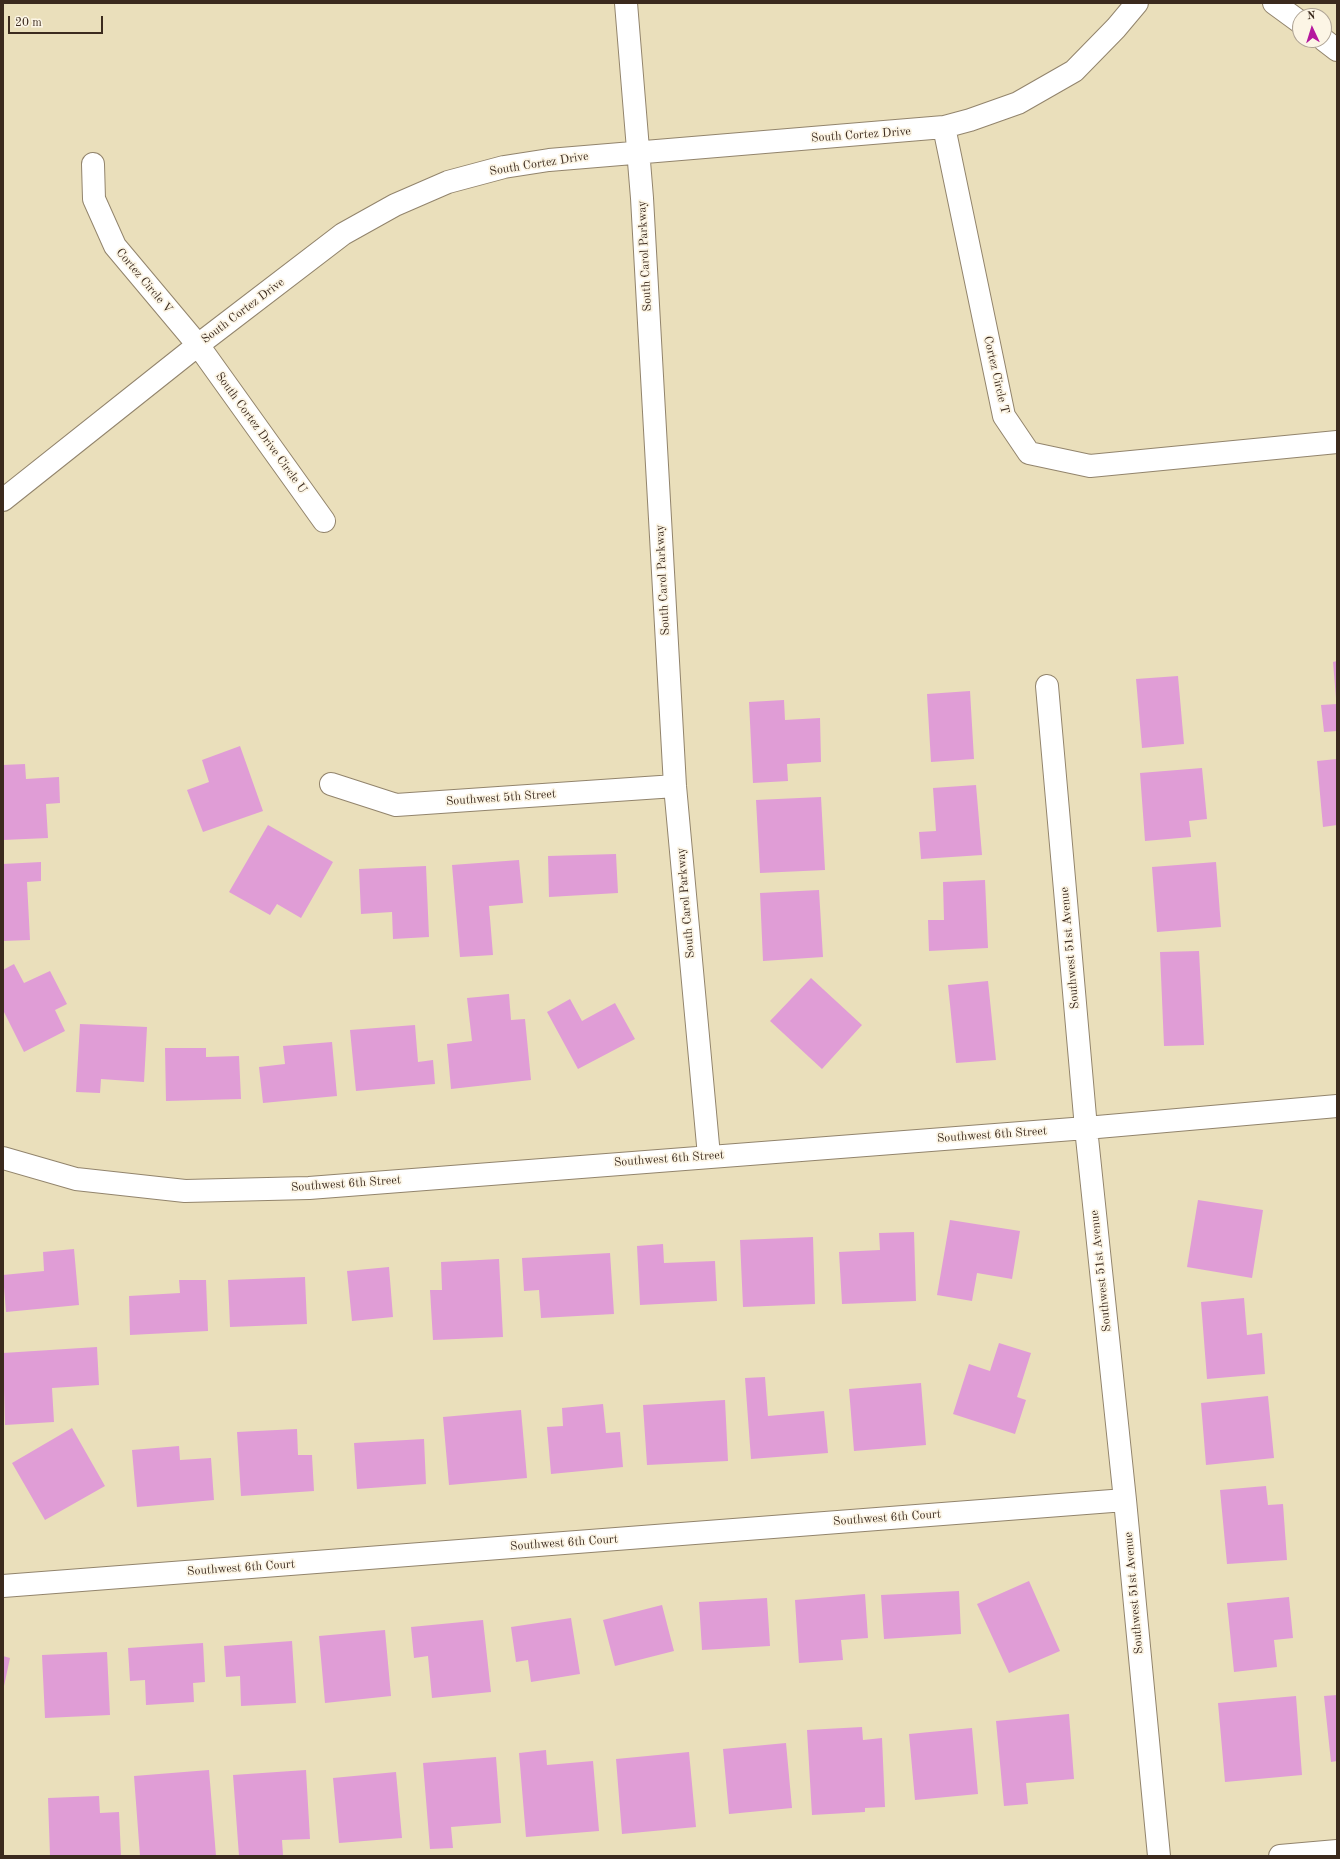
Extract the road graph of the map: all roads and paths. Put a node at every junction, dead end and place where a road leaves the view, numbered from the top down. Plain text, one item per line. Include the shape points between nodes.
1 (626, 3) edge
2 (1137, 3) edge
3 (1274, 3) edge
4 (1292, 16) edge
5 (944, 127) junction
6 (638, 152) junction
7 (93, 164) dead end
8 (198, 345) junction
9 (1337, 442) edge
10 (3, 500) edge
11 (324, 521) dead end
12 (1047, 686) dead end
13 (331, 784) dead end
14 (675, 786) junction
15 (1337, 1106) edge
16 (1086, 1128) junction
17 (709, 1156) junction
18 (3, 1158) edge
19 (1125, 1500) junction
20 (3, 1586) edge
21 (1337, 1851) edge
22 (1159, 1856) edge
23 (1280, 1856) edge

1 - 6 street, South Carol Parkway
2 - 5 street, South Cortez Drive via 1074,71 1018,103
3 - 4 street
5 - 6 street, South Cortez Drive
5 - 9 street, Cortez Circle T via 1004,416 1029,453 1090,466
6 - 8 street, South Cortez Drive via 504,167 448,182 395,205 343,234
6 - 14 street, South Carol Parkway
7 - 8 street, Cortez Circle V via 94,199 114,246
8 - 10 street, South Cortez Drive
8 - 11 street, South Cortez Drive Circle U
12 - 16 street, Southwest 51st Avenue
13 - 14 street, Southwest 5th Street via 396,805
14 - 17 street, South Carol Parkway
15 - 16 street, Southwest 6th Street
16 - 17 street, Southwest 6th Street
16 - 19 street, Southwest 51st Avenue
17 - 18 street, Southwest 6th Street via 309,1188 185,1192 76,1178
19 - 20 street, Southwest 6th Court
19 - 22 street, Southwest 51st Avenue
21 - 23 street

